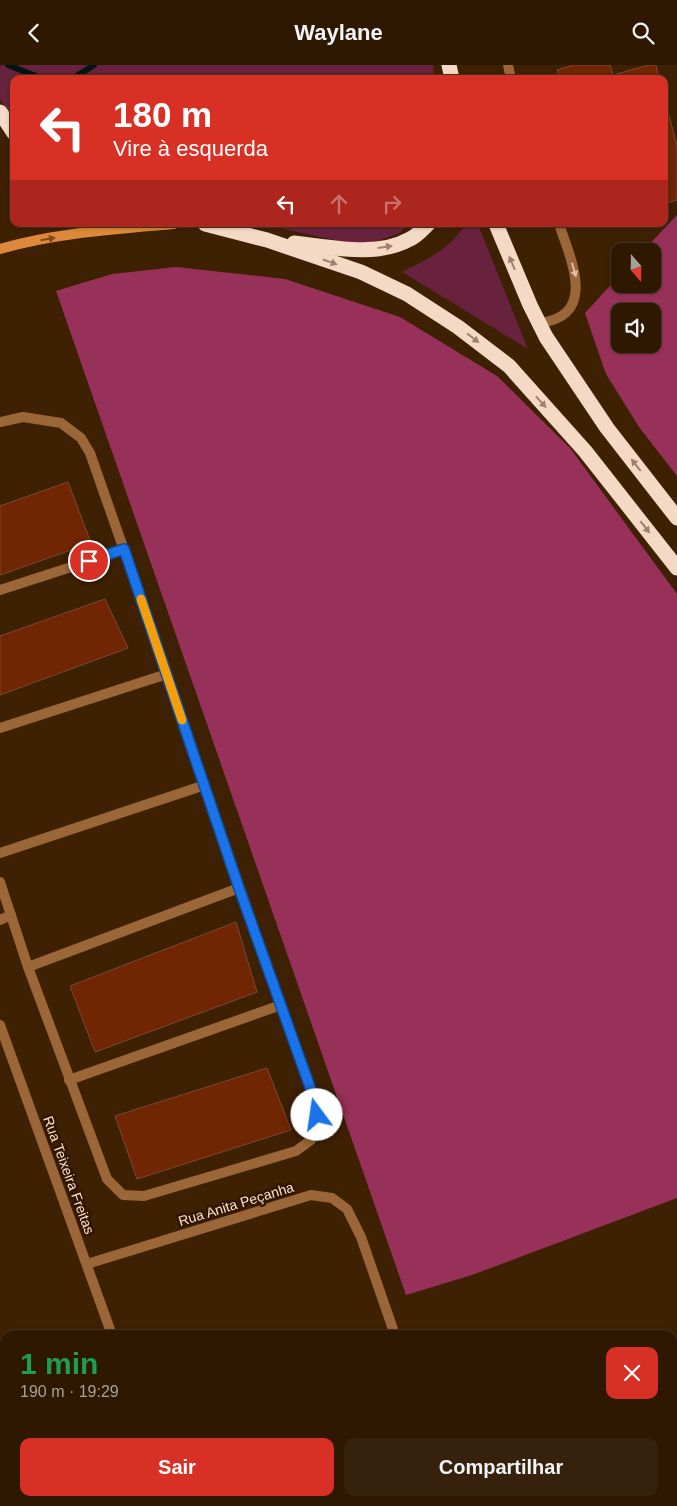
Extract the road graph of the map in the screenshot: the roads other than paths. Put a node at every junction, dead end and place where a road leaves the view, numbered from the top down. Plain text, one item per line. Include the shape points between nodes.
1 (0, 112) edge
2 (10, 127) edge
3 (144, 227) edge
4 (217, 227) edge
5 (425, 227) edge
6 (497, 227) edge
7 (561, 227) edge
8 (267, 240) junction
9 (0, 249) edge
10 (539, 323) junction
11 (0, 422) edge
12 (677, 518) edge
13 (124, 549) junction
14 (677, 568) edge
15 (0, 590) edge
16 (167, 674) junction
17 (0, 728) edge
18 (205, 785) junction
19 (0, 853) edge
20 (0, 882) edge
21 (239, 888) junction
22 (11, 915) junction
23 (0, 919) edge
24 (28, 967) junction
25 (281, 1005) junction
26 (0, 1025) edge
27 (69, 1080) junction
28 (87, 1264) junction
29 (110, 1330) edge
30 (393, 1330) edge

1 - 2 highway
9 -> 3 main road via 93,232
4 - 8 highway
8 -> 5 highway via 376,249 412,239
10 -> 6 highway
7 -> 10 street via 577,293 572,306 560,317
8 -> 14 highway via 361,273 406,294 458,327 509,366 585,451
12 -> 10 highway via 607,428
11 - 13 street via 23,417 61,423 80,438 90,453
13 - 15 street
13 - 16 street
16 - 17 street
16 - 18 street
18 - 19 street
18 - 21 street
20 - 22 street
21 - 24 street
21 - 25 street
22 - 23 street
22 - 24 street
24 - 27 street
25 - 27 street
25 - 27 street via 316,1104 319,1125 312,1139 296,1151 144,1196 123,1195 107,1179
26 - 28 street, Rua Teixeira Freitas
28 - 29 street, Rua Teixeira Freitas
28 - 30 street, Rua Anita Peçanha via 311,1195 332,1198 347,1209 361,1237

